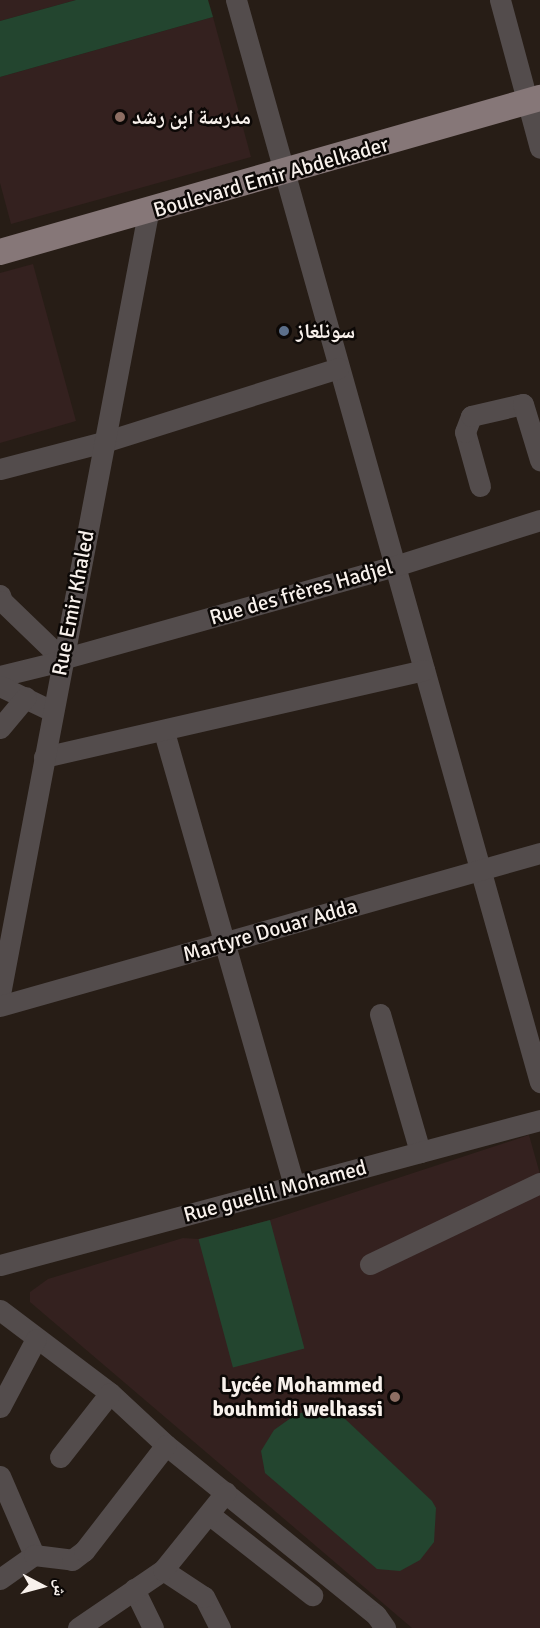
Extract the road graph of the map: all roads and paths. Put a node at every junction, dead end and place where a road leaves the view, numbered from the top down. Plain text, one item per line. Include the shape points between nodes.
1 (236, 0) edge
2 (503, 1) edge
3 (533, 100) edge
4 (540, 148) edge
5 (285, 174) junction
6 (148, 213) junction
7 (0, 252) edge
8 (339, 368) junction
9 (104, 442) junction
10 (540, 460) edge
11 (0, 469) edge
12 (480, 486) dead end
13 (540, 520) edge
14 (395, 566) junction
15 (1, 599) edge
16 (61, 660) junction
17 (424, 670) junction
18 (0, 676) edge
19 (0, 686) edge
20 (26, 697) junction
21 (52, 711) junction
22 (0, 728) edge
23 (164, 732) junction
24 (44, 757) junction
25 (540, 853) edge
26 (480, 870) junction
27 (225, 942) junction
28 (4, 947) edge
29 (0, 994) edge
30 (0, 1006) edge
31 (380, 1014) dead end
32 (540, 1082) edge
33 (540, 1120) edge
34 (420, 1152) junction
35 (540, 1183) edge
36 (294, 1186) junction
37 (370, 1264) dead end
38 (4, 1266) edge
39 (0, 1296) edge
40 (5, 1313) edge
41 (36, 1339) junction
42 (110, 1393) junction
43 (0, 1407) edge
44 (166, 1444) junction
45 (60, 1457) dead end
46 (0, 1476) edge
47 (226, 1491) junction
48 (210, 1515) junction
49 (34, 1555) junction
50 (163, 1570) junction
51 (0, 1579) edge
52 (134, 1588) junction
53 (312, 1595) dead end
54 (78, 1628) edge
55 (153, 1628) edge
56 (220, 1628) edge
57 (385, 1628) edge

1 - 5 street
2 - 3 street
3 - 4 street
3 - 5 main road, Boulevard Emir Abdelkader
5 - 6 main road, Boulevard Emir Abdelkader
5 - 8 street
6 - 7 main road, Boulevard Emir Abdelkader
6 - 9 street, Rue Emir Khaled
8 - 9 street
8 - 14 street
9 - 11 street
9 - 16 street, Rue Emir Khaled
10 - 12 street via 524,404 471,416 465,432
13 - 14 street, Rue des frères Hadjel
14 - 16 street, Rue des frères Hadjel
14 - 17 street
15 - 16 street
16 - 18 street, Rue des frères Hadjel
16 - 21 street, Rue Emir Khaled
17 - 23 street
17 - 26 street
19 - 20 street
20 - 21 street
20 - 22 street
21 - 24 street, Rue Emir Khaled
23 - 24 street
23 - 27 street
24 - 28 street, Rue Emir Khaled
25 - 26 street, Martyre Douar Adda
26 - 27 street, Martyre Douar Adda
26 - 32 street
27 - 30 street, Martyre Douar Adda
27 - 36 street
28 - 29 street, Rue Emir Khaled
31 - 34 street
33 - 34 street, Rue guellil Mohamed
34 - 36 street, Rue guellil Mohamed
35 - 37 street
36 - 38 street, Rue guellil Mohamed
39 - 40 street
40 - 41 street
41 - 42 street
41 - 43 street
42 - 44 street
42 - 45 street
44 - 47 street
44 - 49 street via 84,1551 72,1560
46 - 49 street
47 - 48 street
47 - 57 street via 376,1615
48 - 50 street
48 - 53 street
49 - 51 street
50 - 52 street
50 - 56 street via 204,1597
52 - 54 street
52 - 55 street

